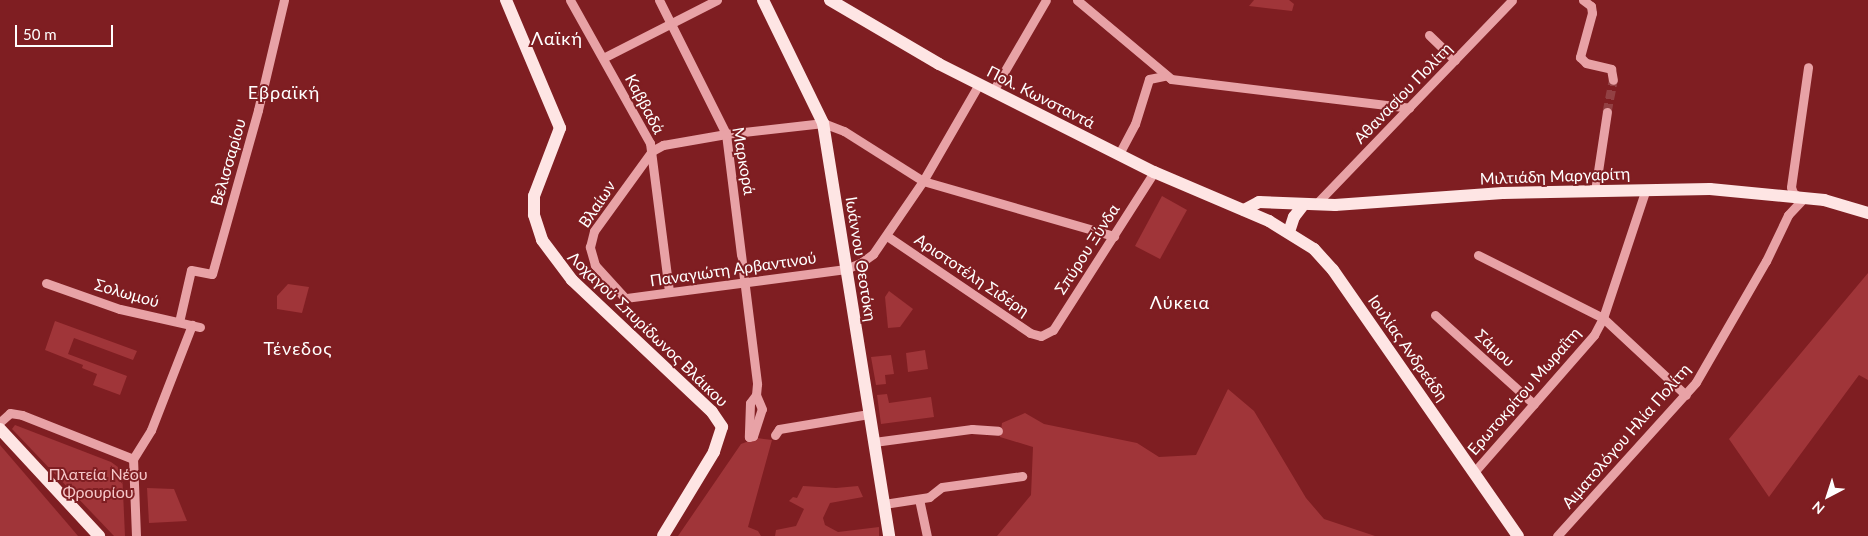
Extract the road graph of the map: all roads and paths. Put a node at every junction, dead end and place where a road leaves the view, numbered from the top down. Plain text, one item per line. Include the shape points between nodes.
1 (284, 0) edge
2 (506, 0) edge
3 (570, 0) edge
4 (660, 0) edge
5 (717, 0) edge
6 (763, 0) edge
7 (830, 0) edge
8 (1046, 0) edge
9 (1077, 0) edge
10 (1512, 0) edge
11 (1583, 0) edge
12 (671, 23) junction
13 (1429, 35) dead end
14 (603, 58) junction
15 (1455, 60) junction
16 (1808, 67) dead end
17 (1164, 76) junction
18 (1614, 80) dead end
19 (979, 84) junction
20 (993, 91) junction
21 (1409, 108) junction
22 (1608, 112) tunnel mouth
23 (822, 124) junction
24 (726, 134) junction
25 (652, 151) junction
26 (1119, 154) junction
27 (1154, 172) junction
28 (923, 182) junction
29 (1646, 189) junction
30 (1595, 191) junction
31 (1803, 199) junction
32 (1309, 205) junction
33 (1244, 210) junction
34 (1868, 213) edge
35 (1289, 232) junction
36 (887, 236) junction
37 (1114, 236) junction
38 (1478, 255) dead end
39 (846, 269) junction
40 (747, 282) junction
41 (46, 283) dead end
42 (669, 292) junction
43 (625, 298) joint
44 (1435, 315) dead end
45 (1603, 318) junction
46 (179, 322) junction
47 (1041, 336) joint
48 (756, 395) dead end
49 (1686, 395) junction
50 (1534, 404) junction
51 (869, 414) junction
52 (0, 422) edge
53 (0, 429) edge
54 (998, 431) dead end
55 (775, 435) dead end
56 (874, 442) junction
57 (133, 459) junction
58 (1475, 471) junction
59 (1022, 476) dead end
60 (919, 499) junction
61 (884, 504) junction
62 (99, 536) edge
63 (136, 536) edge
64 (663, 536) edge
65 (889, 536) edge
66 (927, 536) edge
67 (1518, 536) edge
68 (1557, 536) edge

1 - 46 street, Βελισσαρίου via 258,110 212,274 191,270
2 - 64 main road, Λοχαγού Σπυρίδωνος Βλάικου via 560,128 534,196 534,214 542,240 572,280 712,412 722,427 714,452
3 - 14 street, Καββαδά
4 - 12 street, Μαρκορά
5 - 12 street
6 - 23 main road, Ιωάννου Θεοτόκη
7 - 19 main road, Πολ. Κωνσταντά
8 - 20 street
9 - 17 street
10 - 15 street, Αθανασίου Πολίτη
11 - 18 street via 1591,6 1592,13 1580,57 1586,63 1611,70
12 - 14 street
12 - 24 street, Μαρκορά
13 - 15 street
14 - 25 street, Καββαδά
15 - 21 street, Αθανασίου Πολίτη
16 - 31 street via 1791,187 1793,193
17 - 21 street via 1179,81
17 - 26 street via 1149,79 1135,124
19 - 20 main road, Πολ. Κωνσταντά
19 - 28 street
20 - 26 main road, Πολ. Κωνσταντά
21 - 32 street, Αθανασίου Πολίτη
22 - 30 street
23 - 24 street
23 - 28 street via 844,131
23 - 39 main road, Ιωάννου Θεοτόκη
24 - 25 street via 663,145
24 - 40 street, Μαρκορά
25 - 42 street, Καββαδά
25 - 43 street, Βλαίων via 590,240 595,265
26 - 27 main road, Πολ. Κωνσταντά
27 - 33 main road, Πολ. Κωνσταντά
27 - 37 street, Σπύρου Ξύνδα
28 - 36 street
28 - 37 street
29 - 30 main road, Μιλτιάδη Μαργαρίτη
29 - 31 main road, Μιλτιάδη Μαργαρίτη via 1710,189
29 - 45 street, Ερωτοκρίτου Μωραΐτη
30 - 32 main road, Μιλτιάδη Μαργαρίτη
31 - 34 main road, Μιλτιάδη Μαργαρίτη via 1824,200
31 - 49 street, Αιματολόγου Ηλία Πολίτη via 1790,210 1709,362
32 - 33 main road, Μιλτιάδη Μαργαρίτη via 1259,202
32 - 35 main road via 1294,217
33 - 35 main road, Ιουλίας Ανδρεάδη
35 - 58 main road, Ιουλίας Ανδρεάδη via 1314,248 1326,261
36 - 39 street via 873,254
36 - 47 street, Αριστοτέλη Σιδέρη via 1030,333
37 - 47 street, Σπύρου Ξύνδα via 1052,330
38 - 45 street
39 - 40 street, Παναγιώτη Αρβαντινού
39 - 51 main road, Ιωάννου Θεοτόκη
40 - 42 street, Παναγιώτη Αρβαντινού
40 - 48 street, Μαρκορά
41 - 46 street, Σολωμού via 120,309
42 - 43 street, Παναγιώτη Αρβαντινού
44 - 50 street, Σάμου
45 - 49 street
45 - 50 street, Ερωτοκρίτου Μωραΐτη via 1581,352
46 - 57 street, Σολωμού via 196,326 151,430
49 - 68 street, Αιματολόγου Ηλία Πολίτη
50 - 58 street, Ερωτοκρίτου Μωραΐτη
51 - 55 street via 779,429
51 - 56 main road, Ιωάννου Θεοτόκη
52 - 57 street via 10,413 22,415
53 - 62 main road
54 - 56 street via 972,429
56 - 61 main road, Ιωάννου Θεοτόκη
57 - 63 street
58 - 67 main road, Ιουλίας Ανδρεάδη
59 - 60 street via 942,487 931,496
60 - 61 street
60 - 66 street
61 - 65 main road, Ιωάννου Θεοτόκη

